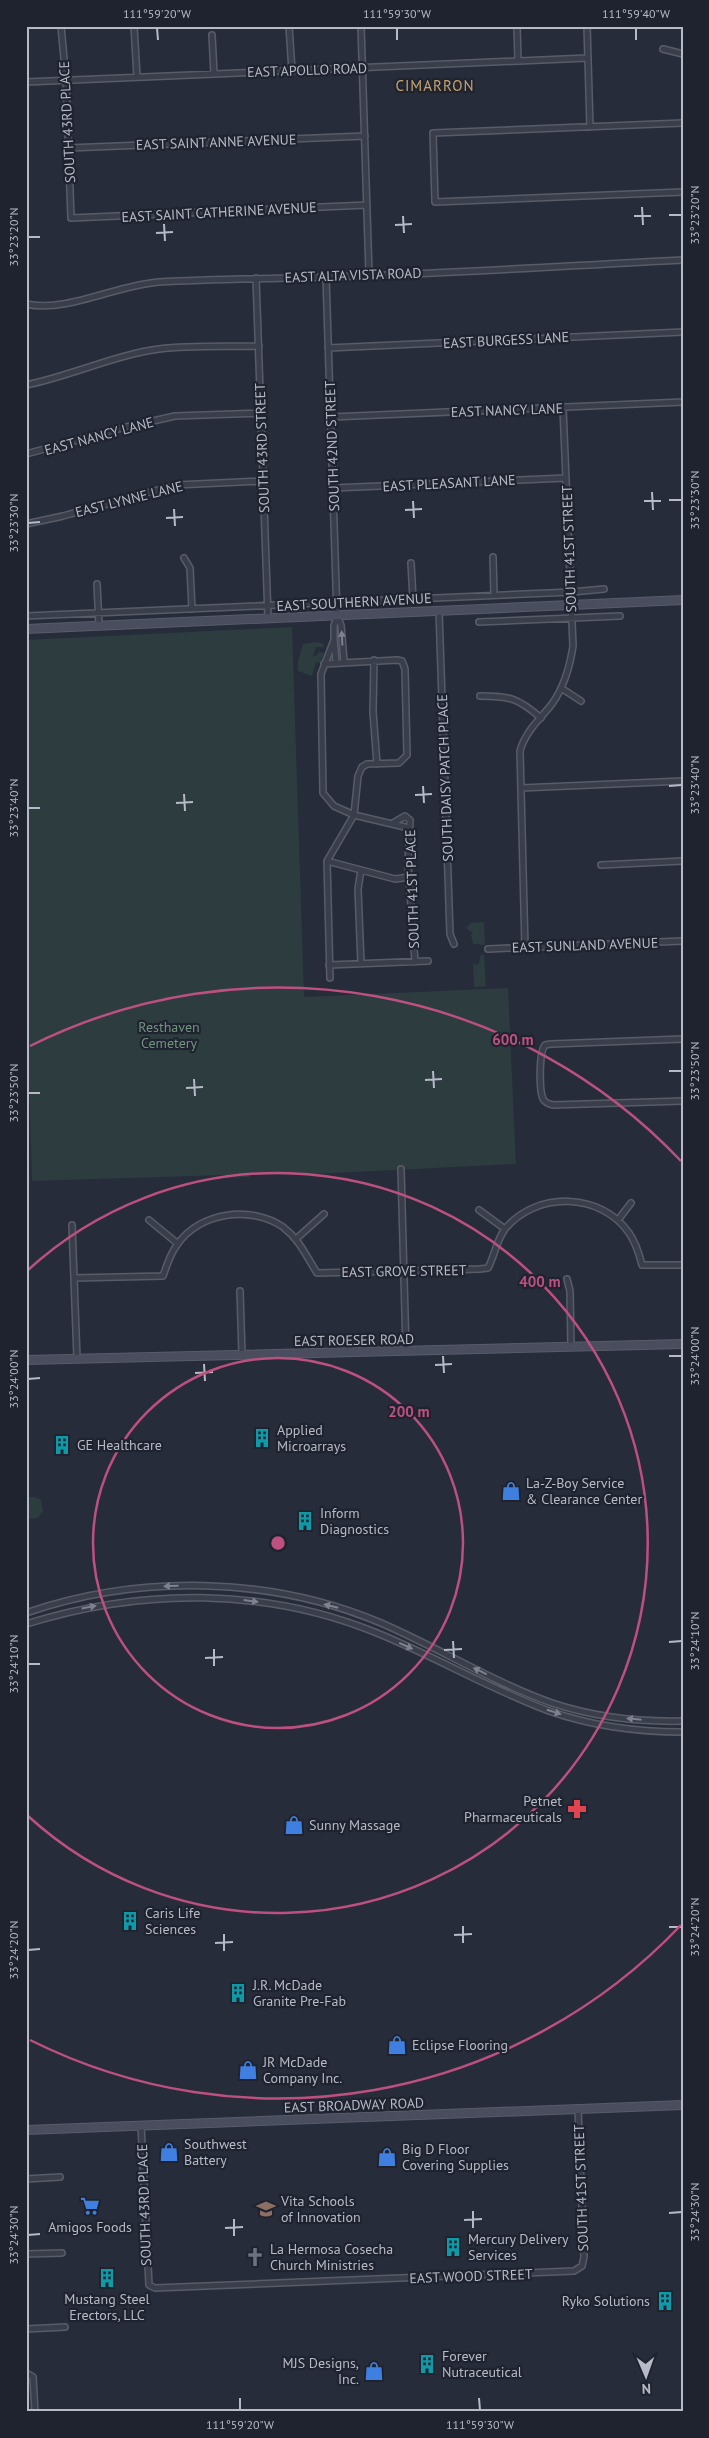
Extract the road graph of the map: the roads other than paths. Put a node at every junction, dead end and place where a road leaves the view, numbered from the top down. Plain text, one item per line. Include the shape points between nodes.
1 (61, 26) edge
2 (134, 26) edge
3 (289, 26) edge
4 (361, 26) edge
5 (517, 26) edge
6 (587, 26) edge
7 (212, 35) dead end
8 (663, 49) dead end
9 (683, 54) edge
10 (587, 58) junction
11 (518, 61) junction
12 (362, 68) junction
13 (292, 71) junction
14 (214, 74) junction
15 (137, 77) junction
16 (66, 80) junction
17 (26, 82) edge
18 (683, 123) edge
19 (590, 127) junction
20 (365, 136) junction
21 (68, 148) junction
22 (683, 192) edge
23 (367, 205) junction
24 (71, 218) joint
25 (683, 260) edge
26 (369, 274) junction
27 (326, 277) junction
28 (256, 278) junction
29 (26, 304) edge
30 (683, 332) edge
31 (259, 346) junction
32 (328, 348) junction
33 (26, 385) edge
34 (683, 402) edge
35 (562, 408) junction
36 (261, 413) junction
37 (331, 417) junction
38 (26, 454) edge
39 (566, 478) junction
40 (264, 481) junction
41 (333, 488) junction
42 (26, 524) edge
43 (493, 557) dead end
44 (184, 558) dead end
45 (411, 562) dead end
46 (97, 584) dead end
47 (604, 589) dead end
48 (572, 592) junction
49 (494, 596) junction
50 (413, 599) junction
51 (683, 600) edge
52 (337, 602) junction
53 (572, 604) junction
54 (268, 605) junction
55 (192, 608) junction
56 (440, 611) junction
57 (99, 612) junction
58 (26, 616) edge
59 (337, 616) junction
60 (620, 616) dead end
61 (268, 618) junction
62 (572, 618) junction
63 (479, 622) dead end
64 (99, 625) junction
65 (26, 629) edge
66 (334, 640) junction
67 (374, 660) junction
68 (336, 662) junction
69 (344, 662) junction
70 (324, 664) junction
71 (561, 688) junction
72 (480, 696) dead end
73 (581, 700) dead end
74 (541, 718) junction
75 (376, 764) junction
76 (683, 781) edge
77 (521, 788) junction
78 (354, 815) junction
79 (393, 824) junction
80 (409, 828) junction
81 (327, 861) junction
82 (683, 861) edge
83 (601, 865) dead end
84 (361, 870) junction
85 (410, 877) junction
86 (683, 941) edge
87 (454, 944) dead end
88 (525, 948) junction
89 (488, 949) dead end
90 (428, 961) dead end
91 (415, 962) junction
92 (361, 964) junction
93 (329, 965) junction
94 (330, 978) dead end
95 (683, 1039) edge
96 (683, 1101) edge
97 (401, 1169) dead end
98 (631, 1203) dead end
99 (479, 1210) dead end
100 (324, 1214) dead end
101 (149, 1220) dead end
102 (618, 1220) junction
103 (72, 1226) dead end
104 (505, 1230) junction
105 (296, 1239) junction
106 (178, 1243) junction
107 (683, 1265) edge
108 (404, 1271) junction
109 (74, 1278) junction
110 (567, 1279) dead end
111 (240, 1292) dead end
112 (683, 1344) edge
113 (572, 1347) junction
114 (406, 1351) junction
115 (242, 1354) junction
116 (77, 1358) junction
117 (26, 1360) edge
118 (26, 1613) edge
119 (26, 1624) edge
120 (683, 1721) edge
121 (683, 1732) edge
122 (683, 2105) edge
123 (578, 2109) junction
124 (141, 2125) junction
125 (26, 2130) edge
126 (60, 2177) dead end
127 (26, 2179) edge
128 (62, 2253) dead end
129 (26, 2254) edge
130 (582, 2266) joint
131 (149, 2285) joint
132 (65, 2327) dead end
133 (26, 2328) edge
134 (29, 2374) edge
135 (35, 2412) edge

1 - 16 street, SOUTH 43RD PLACE
2 - 15 street
3 - 13 street
4 - 12 street
5 - 11 street
6 - 10 street
7 - 14 street
8 - 9 street
10 - 11 street, EAST APOLLO ROAD
10 - 19 street
11 - 12 street, EAST APOLLO ROAD
12 - 13 street, EAST APOLLO ROAD
12 - 20 street
13 - 14 street, EAST APOLLO ROAD
14 - 15 street, EAST APOLLO ROAD
15 - 16 street, EAST APOLLO ROAD
16 - 17 street, EAST APOLLO ROAD
16 - 21 street, SOUTH 43RD PLACE
18 - 19 street
19 - 22 street via 433,133 435,202
20 - 21 street, EAST SAINT ANNE AVENUE
20 - 23 street
21 - 24 street, SOUTH 43RD PLACE
23 - 24 street, EAST SAINT CATHERINE AVENUE
23 - 26 street
25 - 26 street, EAST ALTA VISTA ROAD
26 - 27 street, EAST ALTA VISTA ROAD
27 - 28 street, EAST ALTA VISTA ROAD
27 - 32 street, SOUTH 42ND STREET
28 - 29 street, EAST ALTA VISTA ROAD via 156,282 104,292 61,305 40,307
28 - 31 street, SOUTH 43RD STREET
30 - 32 street, EAST BURGESS LANE
31 - 33 street via 160,349
31 - 36 street, SOUTH 43RD STREET
32 - 37 street, SOUTH 42ND STREET
34 - 35 street, EAST NANCY LANE
35 - 37 street, EAST NANCY LANE
35 - 39 street, SOUTH 41ST STREET
36 - 38 street, EAST NANCY LANE via 175,416
36 - 40 street, SOUTH 43RD STREET
37 - 41 street, SOUTH 42ND STREET
39 - 41 street, EAST PLEASANT LANE
39 - 48 street, SOUTH 41ST STREET
40 - 42 street, EAST LYNNE LANE via 176,485
40 - 54 street, SOUTH 43RD STREET
41 - 52 street, SOUTH 42ND STREET
43 - 49 street
44 - 55 street via 190,568
45 - 50 street
46 - 57 street
47 - 48 street, EAST SOUTHERN AVENUE
48 - 49 street, EAST SOUTHERN AVENUE
48 - 53 street, SOUTH 41ST STREET
49 - 50 street, EAST SOUTHERN AVENUE
50 - 52 street, EAST SOUTHERN AVENUE
51 - 53 main road, EAST SOUTHERN AVENUE
52 - 54 street, EAST SOUTHERN AVENUE
52 - 59 street, SOUTH 42ND STREET
53 - 56 main road, EAST SOUTHERN AVENUE
53 - 62 street, SOUTH 41ST STREET
54 - 55 street, EAST SOUTHERN AVENUE
54 - 61 street, SOUTH 43RD STREET
55 - 57 street, EAST SOUTHERN AVENUE
56 - 59 main road, EAST SOUTHERN AVENUE
56 - 87 street, SOUTH DAISY PATCH PLACE via 450,934
57 - 58 street, EAST SOUTHERN AVENUE
57 - 64 street
59 - 61 main road, EAST SOUTHERN AVENUE
59 - 66 street, SOUTH 42ND STREET
69 -> 59 street, SOUTH 42ND STREET via 341,625
60 - 62 street
61 - 64 main road, EAST SOUTHERN AVENUE
62 - 63 street
62 - 71 street, SOUTH 41ST STREET via 571,658
64 - 65 main road, EAST SOUTHERN AVENUE
66 - 68 street, SOUTH 42ND STREET
66 - 70 street, SOUTH 42ND STREET
67 - 69 street
67 - 75 street
67 - 75 street via 402,661 405,666 407,755 402,761
68 - 69 street
68 - 70 street
70 - 78 street, SOUTH 42ND STREET via 321,678 323,793 334,806
71 - 73 street
71 - 74 street, SOUTH 41ST STREET
72 - 74 street via 515,698
74 - 77 street, SOUTH 41ST STREET via 521,746
75 - 78 street via 362,766
76 - 77 street
77 - 88 street, SOUTH 41ST STREET
78 - 79 street
78 - 81 street
79 - 80 street
79 - 80 street, SOUTH 41ST PLACE via 405,816
80 - 85 street, SOUTH 41ST PLACE
81 - 84 street
81 - 93 street
82 - 83 street
84 - 85 street via 395,879
84 - 92 street via 358,888
85 - 91 street, SOUTH 41ST PLACE
86 - 88 street, EAST SUNLAND AVENUE
88 - 89 street, EAST SUNLAND AVENUE
90 - 91 street
91 - 92 street
92 - 93 street
93 - 94 street
95 - 96 street via 545,1045 540,1055 543,1099 547,1104
97 - 108 street
98 - 102 street
99 - 104 street
100 - 105 street
101 - 106 street
102 - 104 street, EAST GROVE STREET via 600,1208 564,1201 544,1203 521,1214
102 - 107 street, EAST GROVE STREET via 637,1246 642,1265
103 - 109 street
104 - 108 street, EAST GROVE STREET via 488,1268
105 - 106 street, EAST GROVE STREET via 281,1226 258,1216 232,1214 208,1220 190,1230
105 - 108 street, EAST GROVE STREET via 317,1273
106 - 109 street, EAST GROVE STREET via 163,1276
108 - 114 street
109 - 116 street
110 - 113 street
111 - 115 street
112 - 113 main road, EAST ROESER ROAD
113 - 114 main road, EAST ROESER ROAD
114 - 115 main road, EAST ROESER ROAD
115 - 116 main road, EAST ROESER ROAD
116 - 117 main road, EAST ROESER ROAD
120 -> 118 street via 618,1717 553,1703 380,1623 344,1610 266,1592 201,1586 148,1586 83,1597
119 -> 121 street via 83,1608 150,1598 213,1598 278,1605 376,1632 550,1711 590,1723
122 - 123 main road, EAST BROADWAY ROAD
123 - 124 main road, EAST BROADWAY ROAD
123 - 130 street, SOUTH 41ST STREET
124 - 125 main road, EAST BROADWAY ROAD
124 - 131 street, SOUTH 43RD PLACE
126 - 127 street
128 - 129 street
130 - 131 street, EAST WOOD STREET via 566,2272 155,2288
132 - 133 street
134 - 135 street

